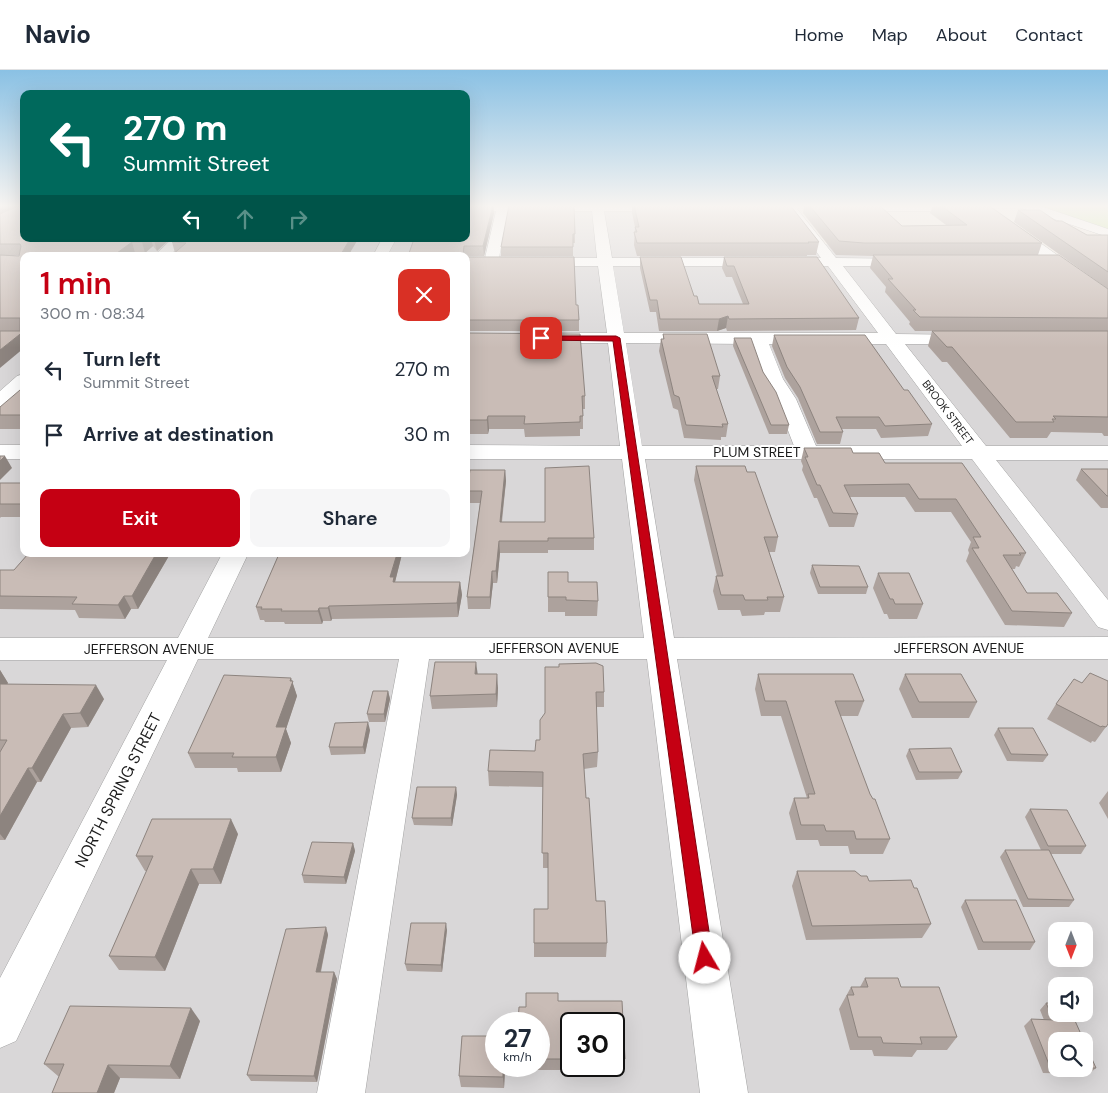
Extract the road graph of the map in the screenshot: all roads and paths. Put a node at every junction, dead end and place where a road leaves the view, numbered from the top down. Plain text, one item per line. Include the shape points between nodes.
1 (493, 253) edge
2 (605, 253) edge
3 (825, 253) edge
4 (1046, 253) edge
5 (470, 262) edge
6 (491, 262) junction
7 (606, 262) junction
8 (832, 262) junction
9 (927, 262) edge
10 (1037, 262) edge
11 (1059, 262) junction
12 (1104, 292) edge
13 (532, 338) edge
14 (616, 338) junction
15 (758, 339) junction
16 (892, 339) junction
17 (979, 339) edge
18 (20, 384) edge
19 (0, 401) edge
20 (0, 452) edge
21 (20, 452) edge
22 (470, 452) edge
23 (632, 452) junction
24 (808, 453) junction
25 (979, 453) junction
26 (1108, 453) edge
27 (234, 557) edge
28 (1108, 620) edge
29 (416, 648) junction
30 (661, 648) junction
31 (1108, 648) edge
32 (0, 649) edge
33 (188, 649) junction
34 (0, 1025) edge
35 (341, 1093) edge
36 (724, 1093) edge

1 - 6 street
2 - 7 street
3 - 8 street, BROOK STREET
4 - 11 street
5 - 6 street
6 - 7 street
7 - 8 street
7 - 14 street
8 - 9 street
8 - 16 street, BROOK STREET
10 - 11 street
11 - 12 street
13 - 14 street
14 - 15 street
14 - 23 street
15 - 16 street
15 - 24 street
16 - 17 street
16 - 25 street, BROOK STREET
18 - 19 street
20 - 21 street
22 - 23 street, PLUM STREET
23 - 24 street, PLUM STREET
23 - 30 street
24 - 25 street, PLUM STREET
25 - 26 street, PLUM STREET
25 - 28 street, BROOK STREET
27 - 33 street, NORTH SPRING STREET
29 - 30 street, JEFFERSON AVENUE
29 - 33 street, JEFFERSON AVENUE
29 - 35 street
30 - 31 street, JEFFERSON AVENUE
30 - 36 street
32 - 33 street, JEFFERSON AVENUE
33 - 34 street, NORTH SPRING STREET

